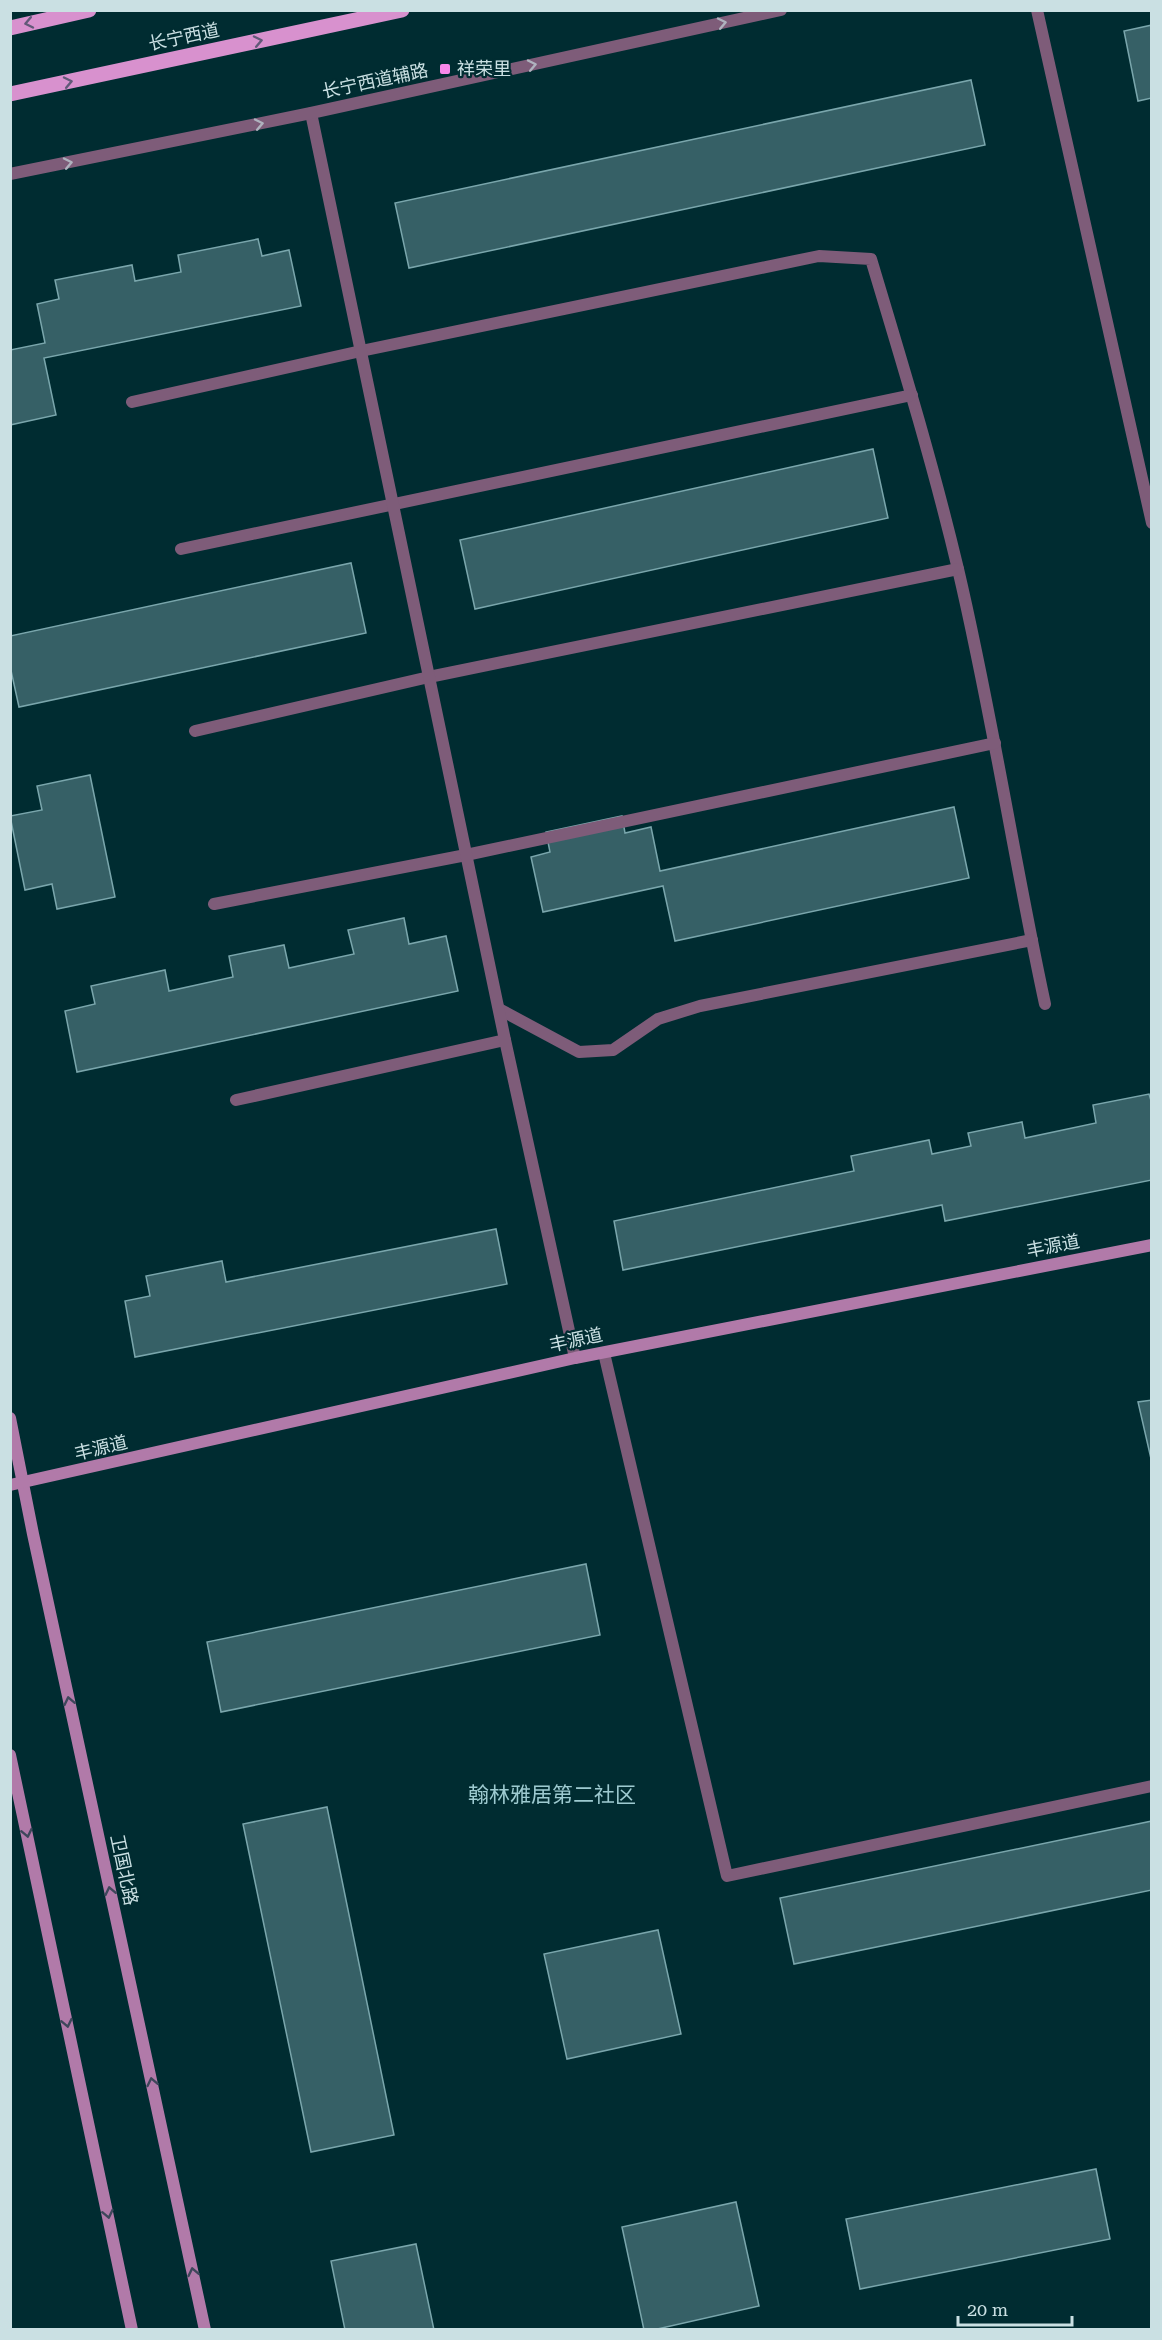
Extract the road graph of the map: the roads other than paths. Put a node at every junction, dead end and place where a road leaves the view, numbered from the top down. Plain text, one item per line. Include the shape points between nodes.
1 (89, 10) edge
2 (402, 10) edge
3 (781, 10) edge
4 (1037, 10) edge
5 (10, 27) edge
6 (10, 94) edge
7 (311, 113) junction
8 (10, 174) edge
9 (361, 351) junction
10 (912, 395) junction
11 (132, 402) dead end
12 (393, 505) junction
13 (1152, 523) edge
14 (181, 549) dead end
15 (958, 569) junction
16 (429, 677) junction
17 (195, 731) dead end
18 (995, 743) junction
19 (466, 855) junction
20 (214, 904) dead end
21 (1032, 940) junction
22 (1045, 1004) dead end
23 (499, 1009) junction
24 (505, 1040) junction
25 (236, 1100) dead end
26 (1152, 1245) edge
27 (604, 1353) junction
28 (575, 1358) junction
29 (10, 1418) edge
30 (24, 1484) junction
31 (10, 1485) edge
32 (10, 1755) edge
33 (1152, 1786) edge
34 (132, 2330) edge
35 (205, 2330) edge

1 -> 5 main road
6 -> 2 main road, 长宁西道
7 -> 3 street, 长宁西道辅路
4 - 13 street
8 -> 7 street, 长宁西道辅路
7 - 9 street
9 - 10 street via 819,256 871,259
9 - 11 street
9 - 12 street
10 - 12 street
10 - 15 street
12 - 14 street
12 - 16 street
15 - 16 street
15 - 18 street
16 - 17 street
16 - 19 street
18 - 19 street
18 - 21 street
19 - 20 street
19 - 23 street
21 - 22 street
21 - 23 street via 700,1006 658,1019 613,1050 579,1052
23 - 24 street
24 - 25 street
24 - 28 street
26 - 27 main road, 丰源道
27 - 28 main road, 丰源道
27 - 33 street via 727,1876
28 - 30 main road, 丰源道
29 - 30 main road, 卫国北路
30 - 31 main road, 丰源道
35 -> 30 main road, 卫国北路
32 -> 34 main road

